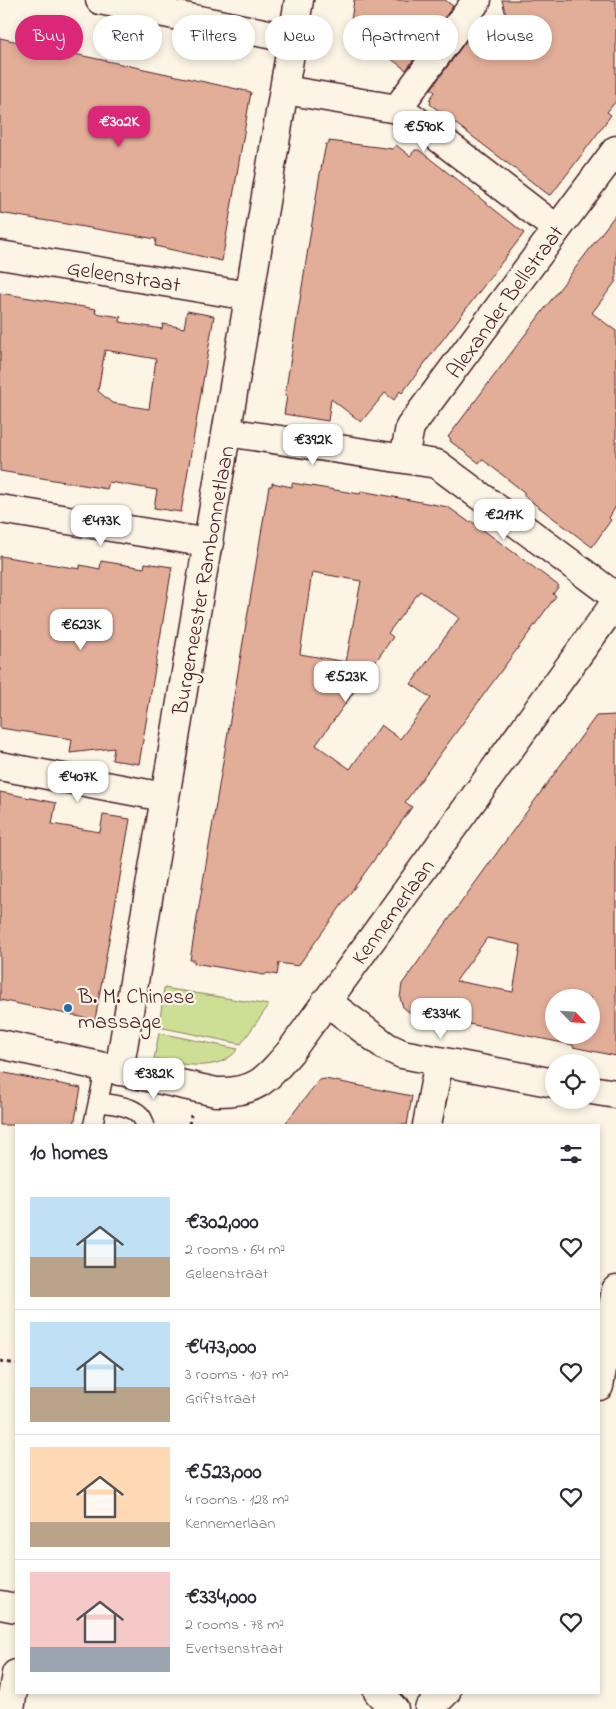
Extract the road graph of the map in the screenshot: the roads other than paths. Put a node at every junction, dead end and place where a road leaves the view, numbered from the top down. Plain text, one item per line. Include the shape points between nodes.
1 (100, 0) edge
2 (299, 0) edge
3 (477, 0) edge
4 (297, 15) edge
5 (265, 33) edge
6 (290, 60) edge
7 (285, 90) junction
8 (397, 109) junction
9 (616, 150) edge
10 (557, 228) junction
11 (0, 255) edge
12 (249, 296) junction
13 (227, 432) junction
14 (404, 458) junction
15 (0, 509) edge
16 (209, 543) junction
17 (616, 597) edge
18 (616, 602) edge
19 (0, 766) edge
20 (164, 797) junction
21 (326, 1001) junction
22 (0, 1044) edge
23 (439, 1061) junction
24 (111, 1069) junction
25 (545, 1081) edge
26 (600, 1091) edge
27 (616, 1094) edge
28 (98, 1102) junction
29 (93, 1124) edge
30 (145, 1124) edge
31 (427, 1124) edge
32 (616, 1290) edge
33 (600, 1380) edge
34 (0, 1605) edge
35 (15, 1608) edge
36 (15, 1680) edge
37 (380, 1694) edge
38 (444, 1694) edge
39 (10, 1709) edge
40 (394, 1709) edge
41 (429, 1709) edge

1 - 5 street
2 - 4 street
3 - 8 street
6 - 7 street, Burgemeester Rambonnetlaan
7 - 8 street
7 - 12 street, Burgemeester Rambonnetlaan
8 - 10 street
9 - 10 street, Alexander Bellstraat
10 - 14 street, Alexander Bellstraat via 410,427
11 - 12 street, Geleenstraat
12 - 13 street, Burgemeester Rambonnetlaan
13 - 14 street
13 - 16 street, Burgemeester Rambonnetlaan
14 - 17 street via 436,464
15 - 16 street
16 - 20 street, Burgemeester Rambonnetlaan
18 - 21 street, Kennemerlaan
19 - 20 street
20 - 24 street, Burgemeester Rambonnetlaan
21 - 23 street via 388,1047 402,1054
21 - 24 street, Kennemerlaan via 268,1078 240,1092 216,1092
22 - 24 street, Kennemerlaan
23 - 25 street
23 - 31 street
24 - 28 lane via 102,1084
26 - 27 street
28 - 29 lane
28 - 30 lane via 136,1110
32 - 33 street
34 - 35 street
36 - 39 street
37 - 40 street
38 - 41 street

